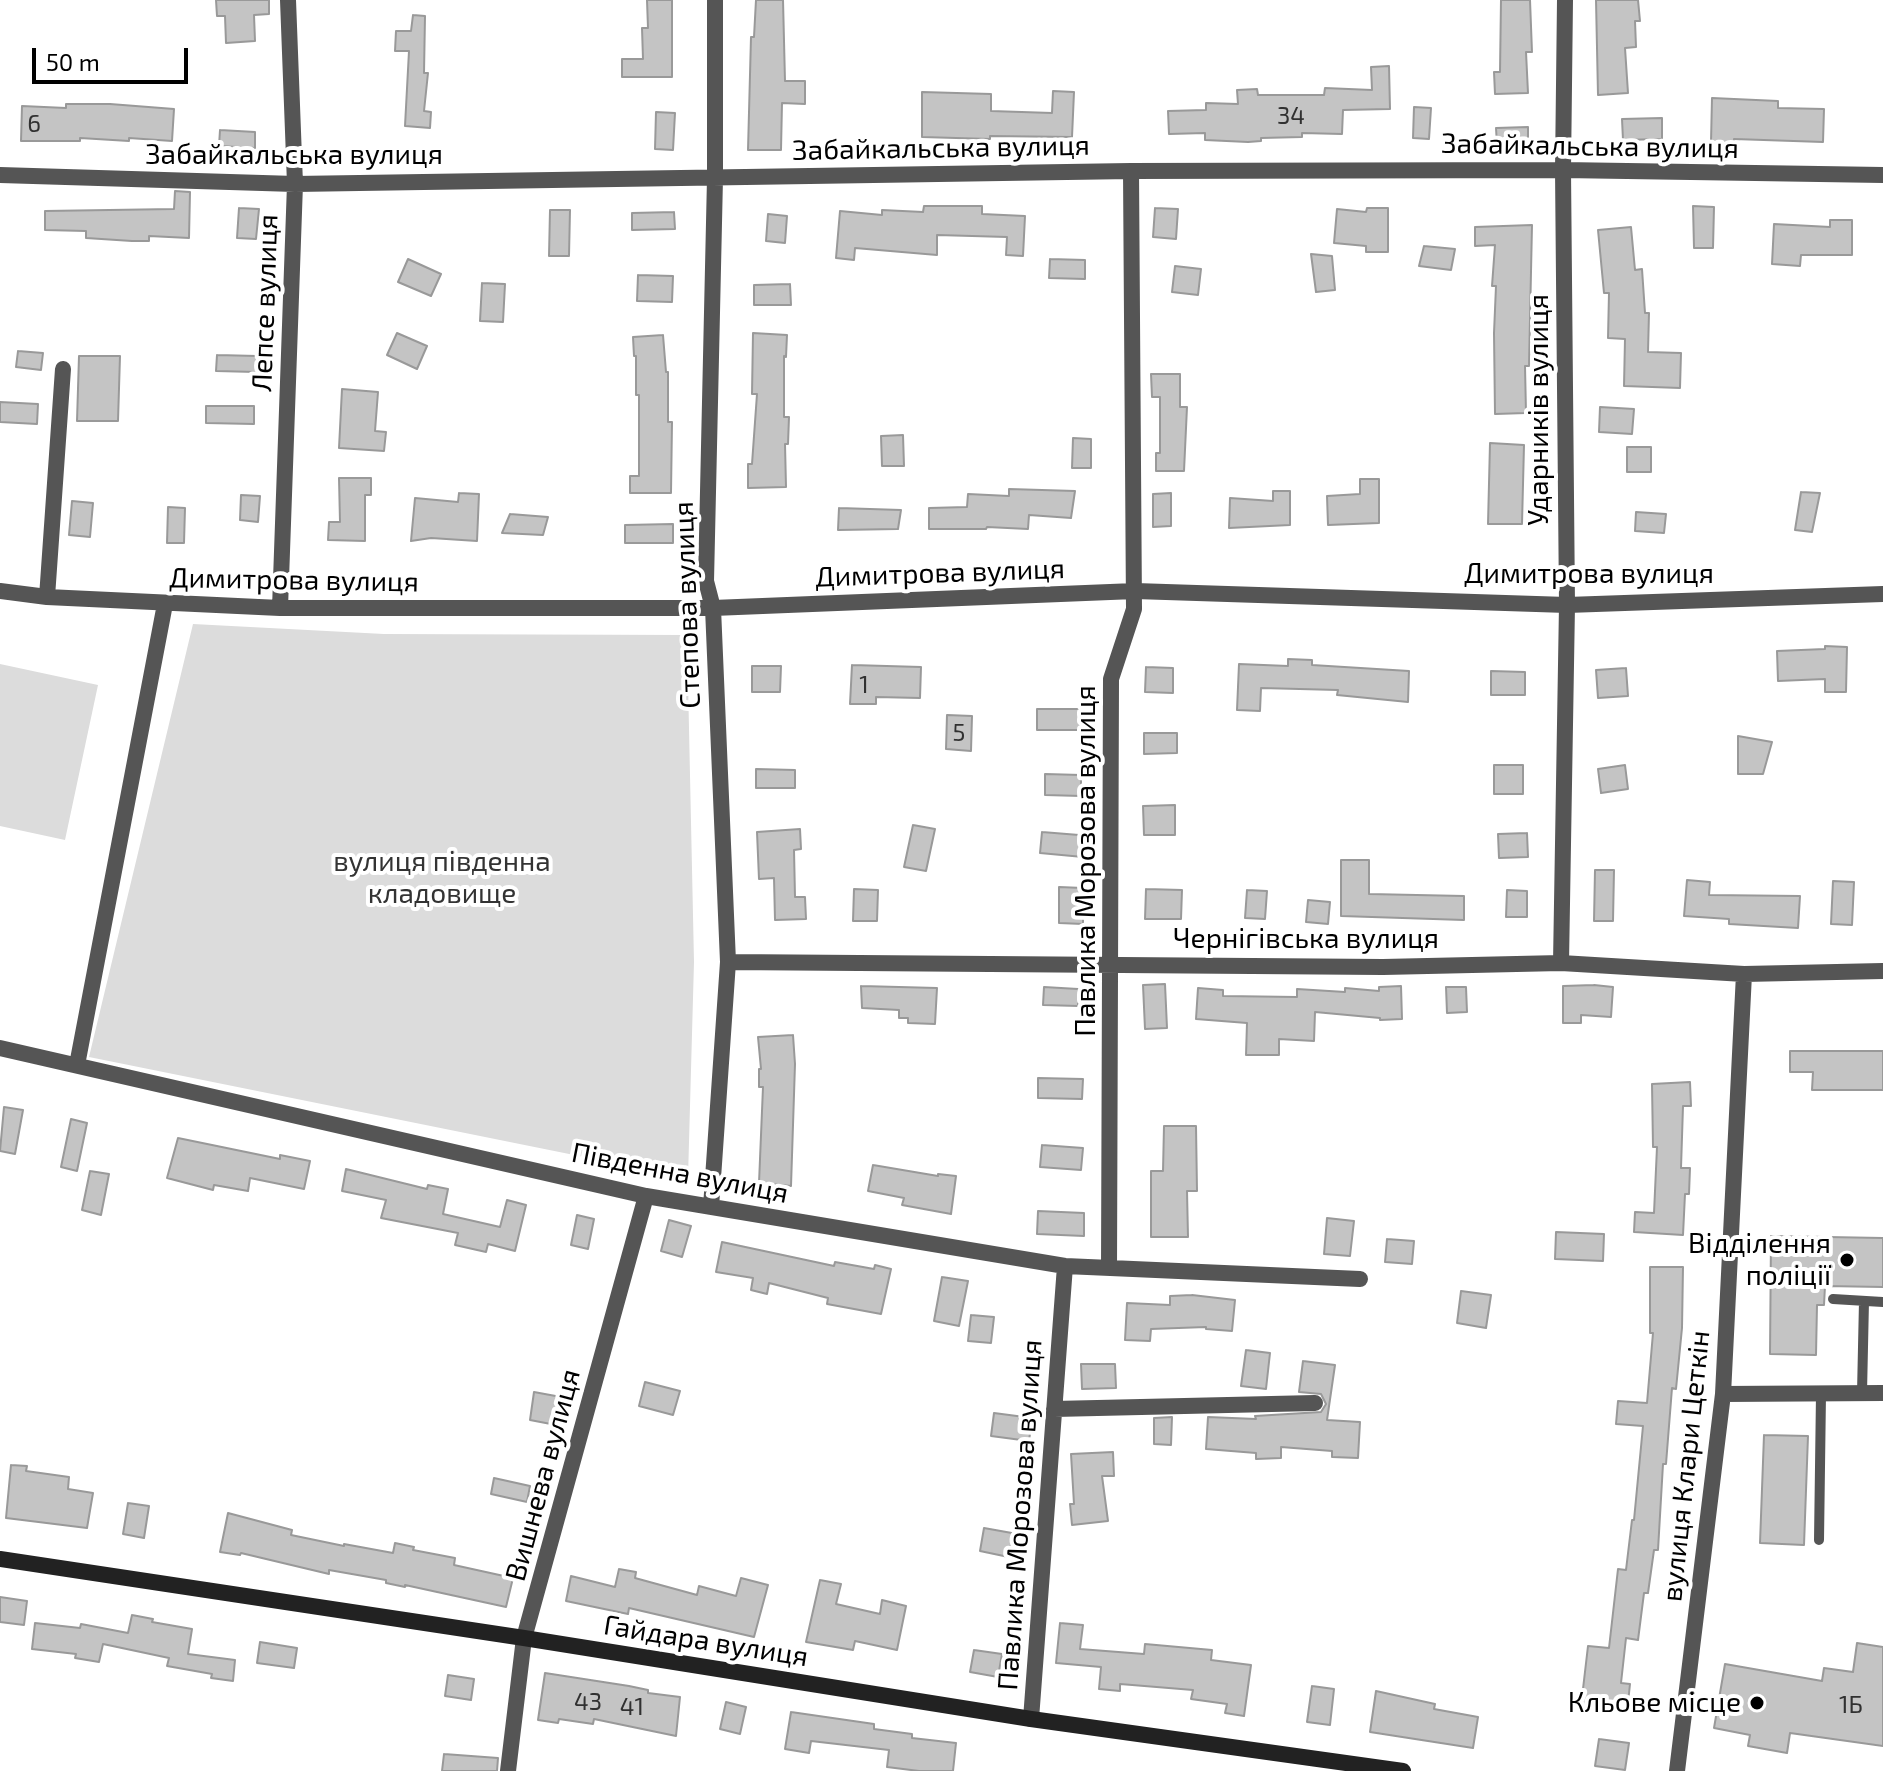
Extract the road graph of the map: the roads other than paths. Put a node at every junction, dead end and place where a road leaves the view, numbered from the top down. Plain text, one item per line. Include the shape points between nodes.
1 (288, 0) edge
2 (715, 0) edge
3 (1565, 0) edge
4 (1563, 170) junction
5 (1131, 171) junction
6 (0, 175) edge
7 (1883, 175) edge
8 (715, 178) junction
9 (295, 184) junction
10 (63, 369) dead end
11 (0, 591) edge
12 (1135, 591) junction
13 (1883, 594) edge
14 (47, 597) junction
15 (165, 604) junction
16 (1567, 605) junction
17 (280, 608) junction
18 (713, 608) junction
19 (728, 962) junction
20 (1561, 963) junction
21 (1111, 964) junction
22 (1883, 971) edge
23 (1744, 974) junction
24 (0, 1048) edge
25 (77, 1065) junction
26 (646, 1196) junction
27 (711, 1207) junction
28 (1065, 1266) junction
29 (1109, 1268) junction
30 (1360, 1279) dead end
31 (1833, 1299) dead end
32 (1864, 1301) junction
33 (1883, 1302) edge
34 (1862, 1393) junction
35 (1883, 1393) edge
36 (1723, 1394) junction
37 (1821, 1394) junction
38 (1315, 1403) dead end
39 (1054, 1409) junction
40 (1819, 1540) dead end
41 (0, 1559) edge
42 (524, 1638) junction
43 (1031, 1719) junction
44 (508, 1771) edge
45 (1403, 1771) edge
46 (1677, 1771) edge

1 - 9 street, Лепсе вулиця
2 - 8 street, Степова вулиця
3 - 4 street, Ударників вулиця
4 - 5 street, Забайкальська вулиця
4 - 7 street, Забайкальська вулиця
4 - 16 street, Ударників вулиця
5 - 8 street, Забайкальська вулиця
5 - 12 street, Павлика Морозова вулиця
6 - 9 street, Забайкальська вулиця
8 - 9 street, Забайкальська вулиця
8 - 18 street, Степова вулиця via 706,581
9 - 17 street, Лепсе вулиця
10 - 14 street
11 - 14 street, Димитрова вулиця
12 - 16 street, Димитрова вулиця
12 - 18 street, Димитрова вулиця
12 - 21 street, Павлика Морозова вулиця via 1111,679
13 - 16 street, Димитрова вулиця
14 - 15 street, Димитрова вулиця
15 - 17 street, Димитрова вулиця
15 - 25 street
16 - 20 street, Ударників вулиця
17 - 18 street, Димитрова вулиця
18 - 19 street, Степова вулиця
19 - 21 street, Чернігівська вулиця
19 - 27 street, Степова вулиця
20 - 21 street, Чернігівська вулиця
20 - 23 street, Чернігівська вулиця
21 - 29 street, Павлика Морозова вулиця
22 - 23 street, Чернігівська вулиця
23 - 36 street, вулиця Клари Цеткін
24 - 25 street, Південна вулиця
25 - 26 street, Південна вулиця
26 - 27 street, Південна вулиця
26 - 42 street, Вишнева вулиця
27 - 28 street, Південна вулиця
28 - 29 street, Південна вулиця
28 - 39 street, Павлика Морозова вулиця
29 - 30 street, Південна вулиця
31 - 32 lane
32 - 33 lane
32 - 34 lane
34 - 35 street
34 - 37 street
36 - 37 street
36 - 46 street, вулиця Клари Цеткін
37 - 40 lane
38 - 39 street
39 - 43 street, Павлика Морозова вулиця
41 - 42 street, Гайдара вулиця
42 - 43 street, Гайдара вулиця
42 - 44 street, Вишнева вулиця
43 - 45 street, Гайдара вулиця

